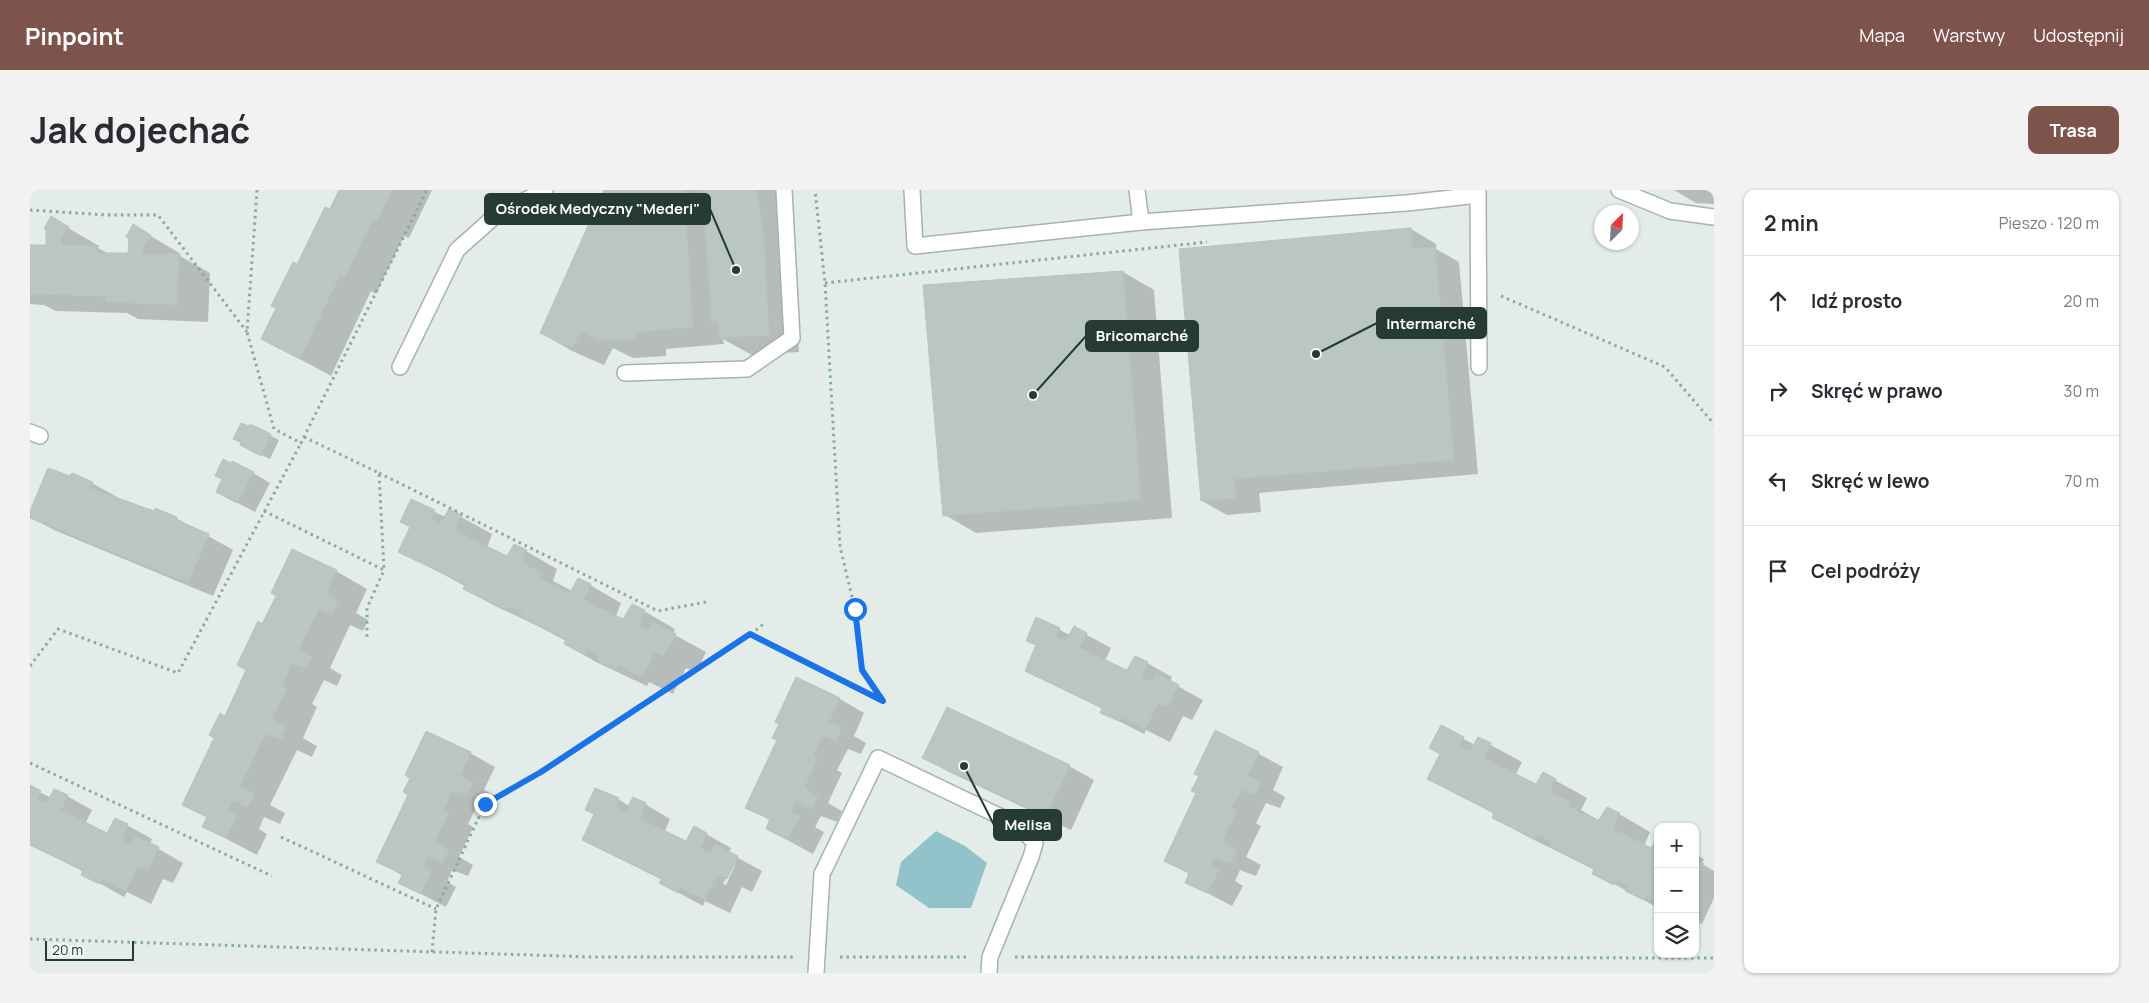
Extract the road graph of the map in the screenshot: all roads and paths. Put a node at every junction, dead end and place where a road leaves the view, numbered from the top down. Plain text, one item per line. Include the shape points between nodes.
1 (257, 190) edge
2 (427, 190) edge
3 (544, 190) edge
4 (784, 190) edge
5 (815, 190) edge
6 (912, 190) edge
7 (1137, 190) edge
8 (1619, 190) edge
9 (1478, 192) edge
10 (30, 210) edge
11 (1714, 217) edge
12 (1141, 222) junction
13 (1212, 242) dead end
14 (825, 283) junction
15 (1500, 295) dead end
16 (247, 332) junction
17 (400, 367) dead end
18 (1479, 367) dead end
19 (625, 373) dead end
20 (1714, 424) edge
21 (304, 436) junction
22 (300, 443) junction
23 (379, 473) junction
24 (264, 511) junction
25 (384, 570) junction
26 (706, 602) dead end
27 (766, 622) dead end
28 (750, 634) junction
29 (367, 638) dead end
30 (30, 666) edge
31 (30, 763) edge
32 (282, 837) dead end
33 (272, 876) dead end
34 (436, 908) junction
35 (30, 939) edge
36 (432, 952) junction
37 (817, 957) junction
38 (990, 957) junction
39 (1714, 958) edge
40 (816, 973) edge
41 (990, 973) edge

1 - 16 path
2 - 21 path
3 - 17 lane via 495,216 457,250
4 - 19 lane via 792,338 747,369
5 - 14 path
6 - 12 lane via 916,246
7 - 12 lane
8 - 11 lane via 1670,211
9 - 12 lane via 1407,203
9 - 18 lane
10 - 16 path via 106,216 158,215
13 - 14 path
14 - 28 path via 840,547 855,609 862,670 883,701
15 - 20 path via 1665,367
16 - 22 path via 274,429
21 - 22 path
21 - 23 path
22 - 24 path
23 - 25 path
23 - 26 path via 658,611
24 - 25 path
24 - 30 path via 178,673 58,629
25 - 29 path via 367,608
27 - 28 path
28 - 34 path via 541,772 485,804
31 - 33 path
32 - 34 path
34 - 36 path
35 - 36 path
36 - 37 path via 593,957
37 - 38 path
37 - 38 lane via 822,874 878,758 1018,825 1035,844
37 - 40 lane
38 - 39 path
38 - 41 lane

